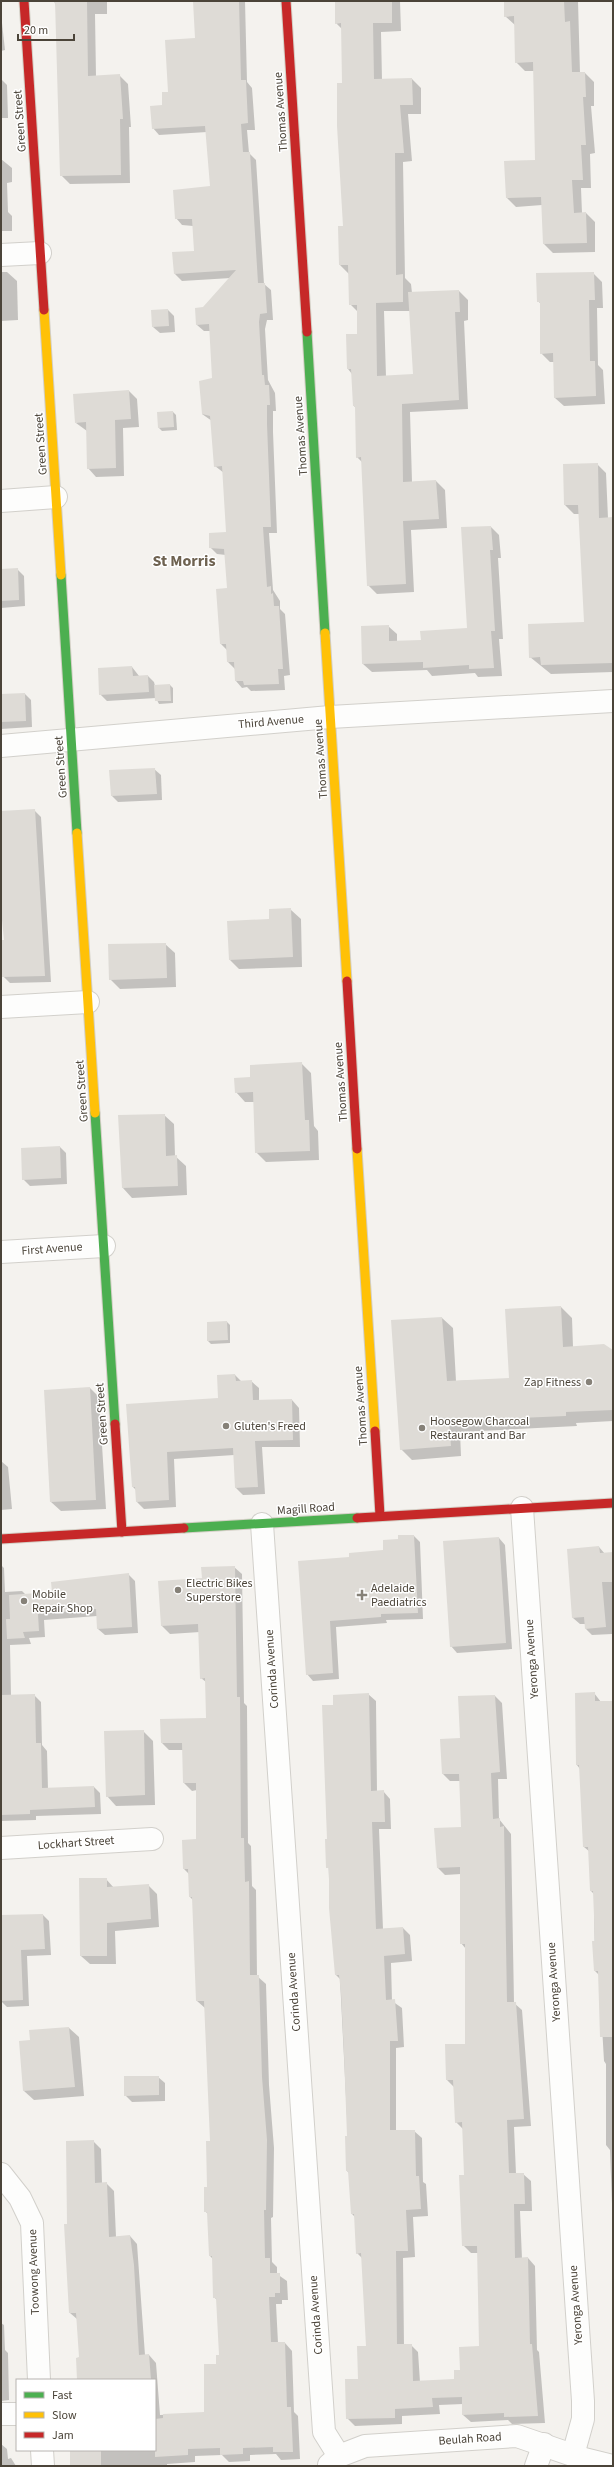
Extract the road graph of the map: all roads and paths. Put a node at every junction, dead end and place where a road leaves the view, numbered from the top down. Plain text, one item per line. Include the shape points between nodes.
1 (24, 1) edge
2 (286, 1) edge
3 (40, 253) junction
4 (1, 255) edge
5 (56, 497) junction
6 (1, 501) edge
7 (613, 701) edge
8 (330, 717) junction
9 (72, 740) junction
10 (1, 746) edge
11 (88, 1002) junction
12 (1, 1007) edge
13 (104, 1246) junction
14 (1, 1252) edge
15 (613, 1503) edge
16 (522, 1508) junction
17 (380, 1516) junction
18 (262, 1524) junction
19 (122, 1532) junction
20 (1, 1539) edge
21 (152, 1839) dead end
22 (1, 1848) edge
23 (1, 2174) edge
24 (39, 2379) edge
25 (1, 2414) edge
26 (16, 2414) edge
27 (544, 2444) junction
28 (42, 2451) edge
29 (573, 2455) junction
30 (333, 2461) edge
31 (43, 2466) edge
32 (536, 2466) edge
33 (613, 2466) edge

1 - 3 street, Green Street
2 - 8 street, Thomas Avenue
3 - 4 street
3 - 5 street, Green Street
5 - 6 street
5 - 9 street, Green Street
7 - 8 street, Third Avenue
8 - 9 street, Third Avenue
8 - 17 street, Thomas Avenue
9 - 10 street, Third Avenue
9 - 11 street, Green Street
11 - 12 street
11 - 13 street, Green Street
13 - 14 street, First Avenue
13 - 19 street, Green Street
15 - 16 street, Magill Road
16 - 17 street, Magill Road
16 - 29 street, Yeronga Avenue via 584,2419
17 - 18 street, Magill Road
18 - 19 street, Magill Road
18 - 30 street, Corinda Avenue via 324,2432
19 - 20 street, Magill Road
21 - 22 street, Lockhart Street
23 - 24 street, Toowong Avenue via 20,2198 32,2223
25 - 26 street
27 - 29 street, Beulah Road
27 - 30 street, Beulah Road via 517,2436 365,2446
27 - 32 street
28 - 31 street
29 - 33 street, Beulah Road via 605,2466

